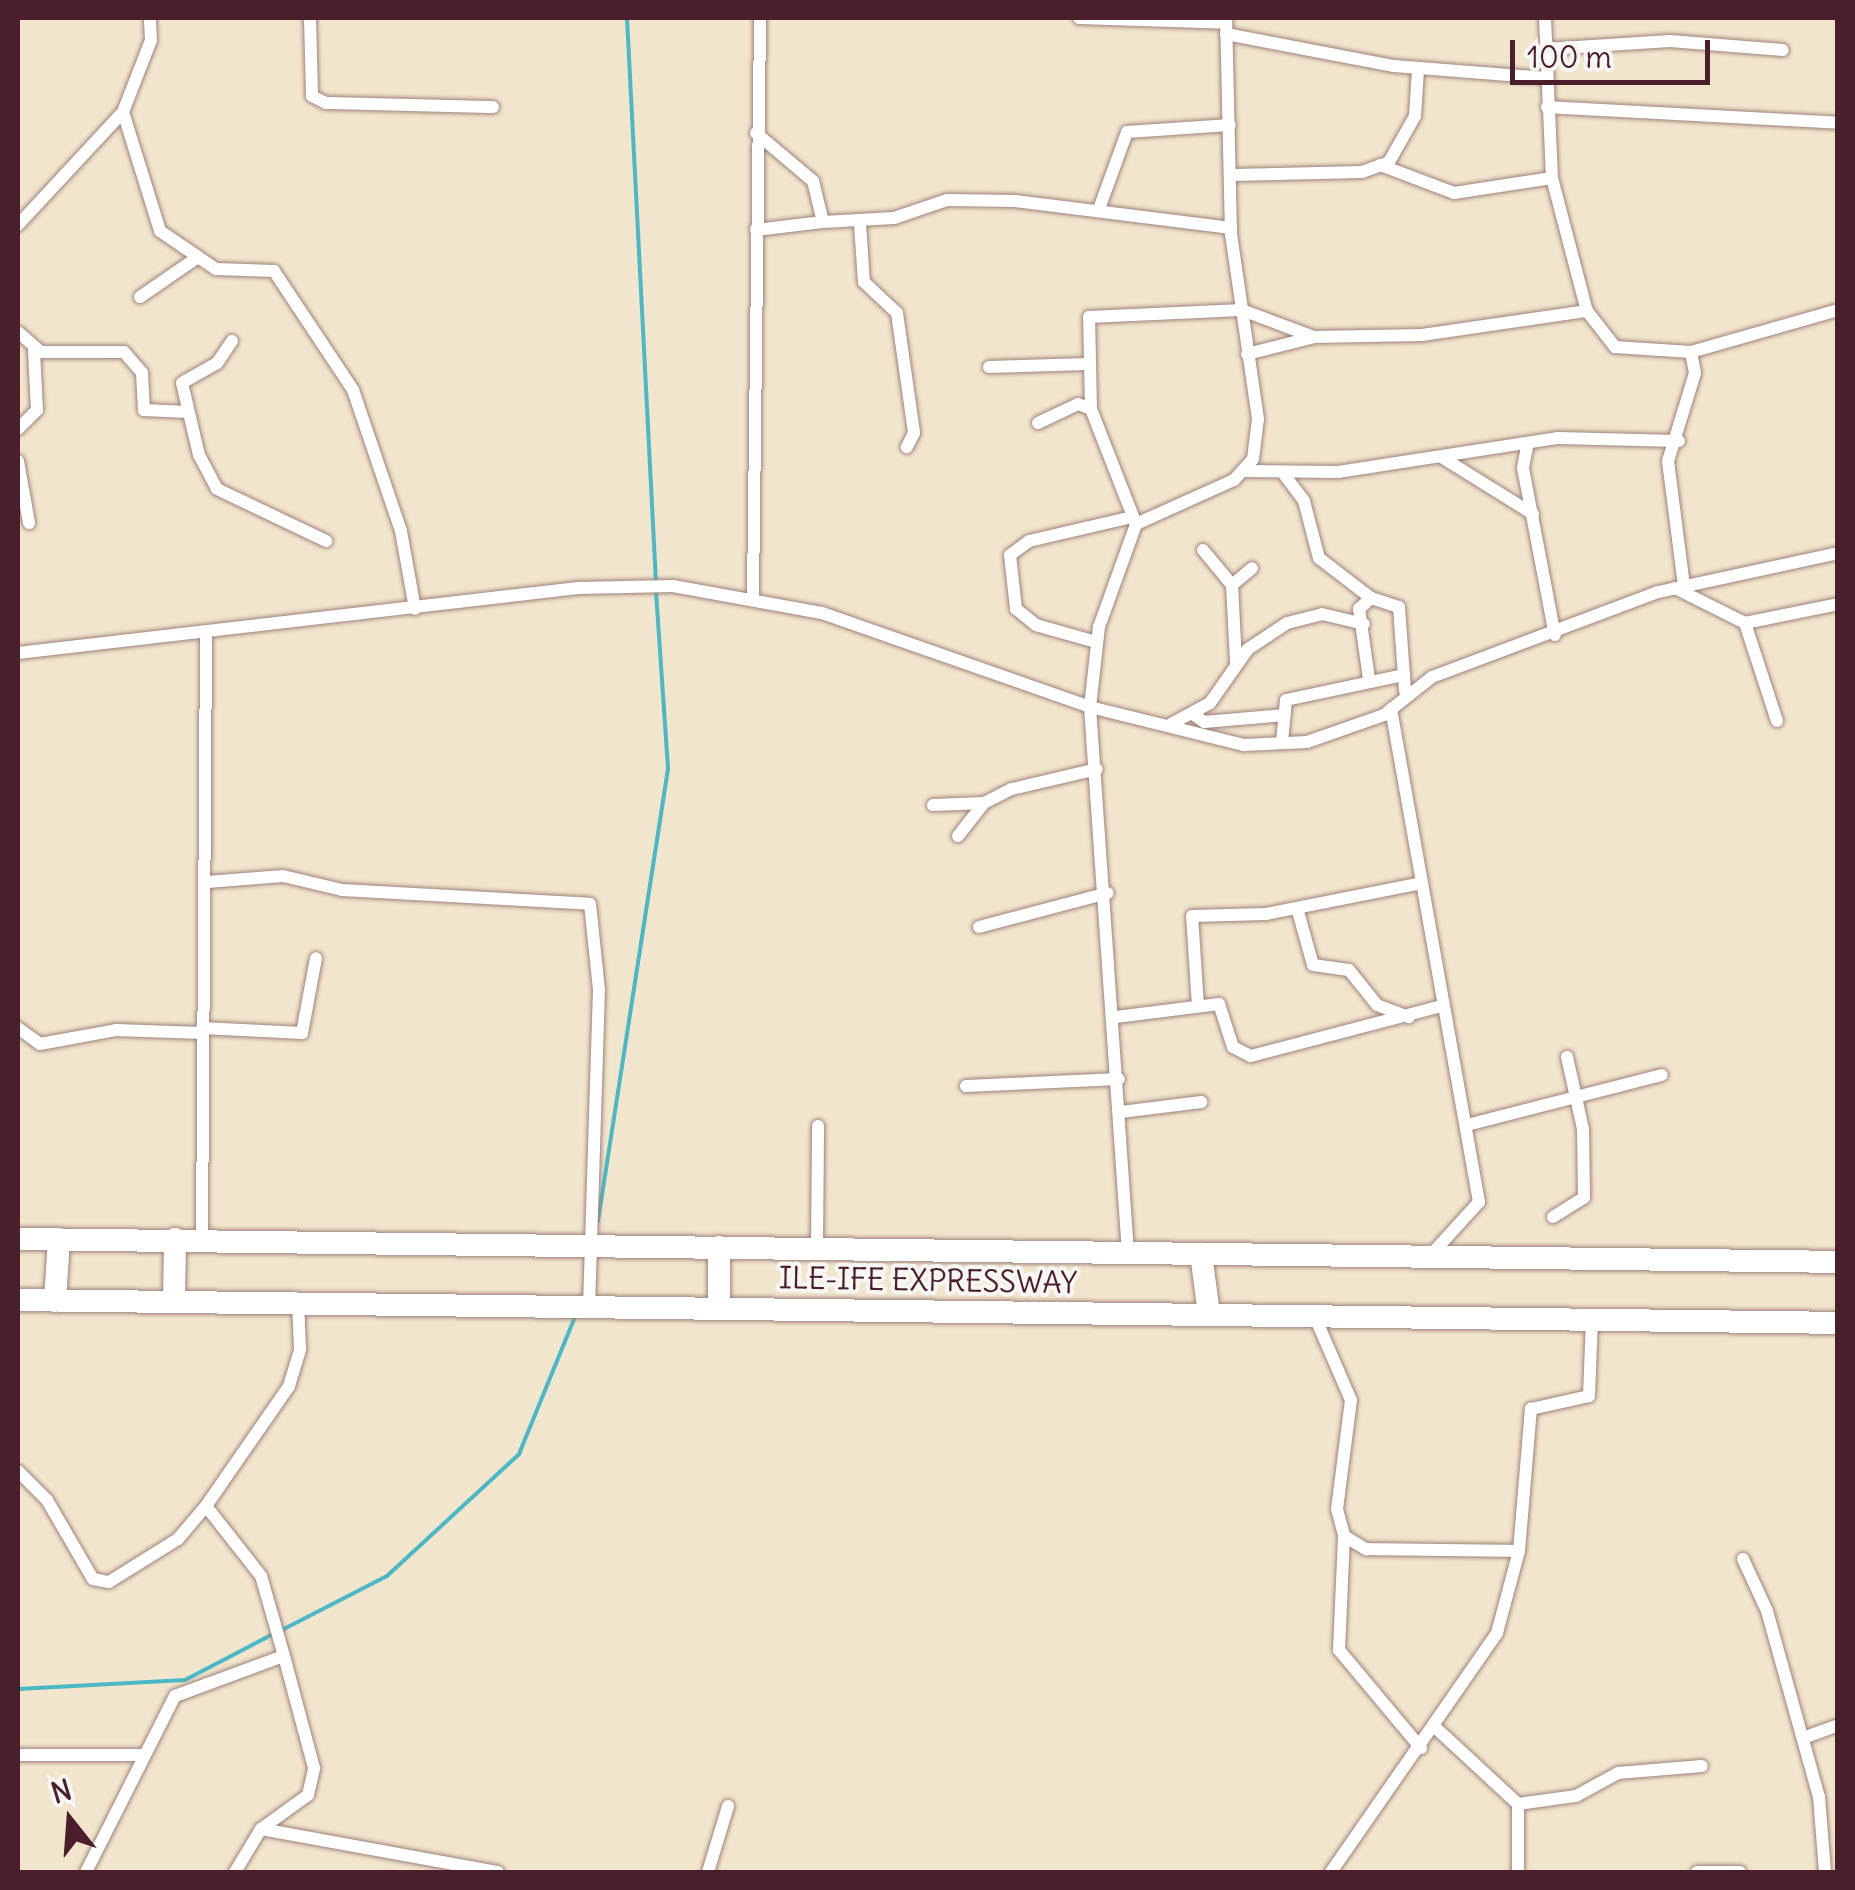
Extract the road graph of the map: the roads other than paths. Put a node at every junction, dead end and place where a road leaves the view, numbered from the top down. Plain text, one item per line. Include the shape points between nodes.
1 (150, 18) edge
2 (310, 18) edge
3 (760, 18) edge
4 (1080, 18) edge
5 (1545, 18) edge
6 (1226, 25) edge
7 (1546, 49) junction
8 (1783, 50) dead end
9 (1418, 69) junction
10 (1547, 78) junction
11 (1547, 107) junction
12 (492, 108) dead end
13 (122, 112) junction
14 (1838, 123) edge
15 (1230, 125) junction
16 (756, 132) junction
17 (1380, 165) junction
18 (1234, 176) junction
19 (1552, 178) junction
20 (1099, 209) junction
21 (823, 222) junction
22 (860, 224) junction
23 (18, 225) edge
24 (1231, 228) junction
25 (756, 230) junction
26 (196, 259) junction
27 (140, 297) dead end
28 (1242, 310) junction
29 (1838, 310) edge
30 (1587, 311) junction
31 (18, 332) edge
32 (1314, 337) junction
33 (232, 341) dead end
34 (34, 350) junction
35 (1691, 352) junction
36 (1247, 354) junction
37 (1087, 364) junction
38 (989, 366) dead end
39 (1091, 410) junction
40 (188, 412) junction
41 (1038, 423) dead end
42 (18, 429) edge
43 (1679, 441) junction
44 (907, 447) dead end
45 (1527, 447) junction
46 (1443, 458) junction
47 (18, 461) edge
48 (1245, 471) junction
49 (1283, 474) junction
50 (1534, 516) junction
51 (18, 518) edge
52 (1134, 521) junction
53 (1102, 527) junction
54 (326, 541) dead end
55 (1125, 543) junction
56 (1203, 550) dead end
57 (1838, 553) edge
58 (1252, 568) dead end
59 (1232, 585) junction
60 (1679, 587) junction
61 (753, 595) junction
62 (1370, 598) junction
63 (1838, 604) edge
64 (415, 609) junction
65 (1745, 623) junction
66 (1364, 624) junction
67 (1555, 635) junction
68 (206, 638) junction
69 (1096, 642) junction
70 (18, 654) edge
71 (1235, 664) junction
72 (1404, 675) junction
73 (1369, 678) junction
74 (1405, 691) junction
75 (1393, 706) junction
76 (1090, 707) junction
77 (1193, 714) junction
78 (1285, 715) junction
79 (1777, 720) dead end
80 (1171, 724) junction
81 (1282, 742) junction
82 (1097, 769) junction
83 (984, 803) junction
84 (932, 804) dead end
85 (958, 836) dead end
86 (206, 882) junction
87 (1418, 884) junction
88 (1108, 893) junction
89 (1297, 908) junction
90 (980, 927) dead end
91 (316, 958) dead end
92 (1198, 1006) junction
93 (1442, 1006) junction
94 (1116, 1017) junction
95 (1409, 1017) junction
96 (202, 1030) junction
97 (21, 1037) edge
98 (1567, 1057) dead end
99 (1662, 1075) dead end
100 (1120, 1079) junction
101 (966, 1086) dead end
102 (1201, 1102) dead end
103 (1572, 1102) junction
104 (1121, 1112) junction
105 (1467, 1125) junction
106 (818, 1126) dead end
107 (1553, 1217) dead end
108 (58, 1238) junction
109 (18, 1239) edge
110 (175, 1239) junction
111 (202, 1239) junction
112 (719, 1247) junction
113 (818, 1247) junction
114 (590, 1248) junction
115 (1128, 1253) junction
116 (1201, 1254) junction
117 (1429, 1256) junction
118 (1838, 1262) edge
119 (174, 1299) junction
120 (18, 1300) edge
121 (55, 1301) junction
122 (298, 1301) junction
123 (589, 1305) junction
124 (720, 1307) junction
125 (1209, 1314) junction
126 (1315, 1317) junction
127 (1592, 1319) junction
128 (1838, 1323) edge
129 (18, 1471) edge
130 (206, 1506) junction
131 (1344, 1536) junction
132 (1519, 1551) junction
133 (1743, 1559) dead end
134 (284, 1656) junction
135 (1838, 1725) edge
136 (1438, 1729) junction
137 (1803, 1738) junction
138 (1420, 1748) junction
139 (18, 1755) edge
140 (143, 1756) junction
141 (1702, 1766) dead end
142 (1518, 1804) junction
143 (728, 1806) dead end
144 (261, 1830) junction
145 (86, 1872) edge
146 (235, 1872) edge
147 (498, 1872) edge
148 (708, 1872) edge
149 (1330, 1872) edge
150 (1518, 1872) edge
151 (1697, 1872) edge
152 (1740, 1872) edge
153 (1825, 1872) edge

1 - 13 street via 151,40
2 - 12 street via 312,96 326,103
3 - 16 street
4 - 6 street
5 - 7 street
6 - 9 street
6 - 15 street
7 - 8 street via 1670,42
7 - 10 street
9 - 10 street
9 - 17 street via 1414,116
10 - 11 street
11 - 14 street
11 - 19 street
13 - 23 street
13 - 26 street via 148,212
15 - 18 street
15 - 20 street via 1127,132
16 - 21 street via 814,180
16 - 25 street
17 - 18 street
17 - 19 street via 1454,193
18 - 24 street
19 - 30 street
20 - 22 street via 947,200
20 - 24 street
21 - 22 street
21 - 25 street
22 - 44 street via 864,282 897,312 914,433
24 - 28 street
25 - 61 street
26 - 27 street
26 - 64 street via 274,271 312,319 377,450
28 - 32 street
28 - 36 street
28 - 37 street via 1098,313 1085,326
29 - 35 street
30 - 32 street via 1422,335
30 - 35 street via 1614,347
31 - 34 street
32 - 36 street
33 - 40 street via 217,363 186,376
34 - 40 street via 124,352 142,373 144,410
34 - 42 street via 37,410
35 - 43 street
36 - 48 street via 1258,419
37 - 38 street
37 - 39 street
39 - 41 street via 1078,404
39 - 52 street
40 - 54 street via 216,489
43 - 45 street via 1558,438
43 - 60 street via 1668,470
45 - 46 street
45 - 50 street
46 - 49 street
46 - 50 street
47 - 51 street via 30,521
48 - 49 street
48 - 52 street
49 - 62 street via 1304,501 1319,558
50 - 67 street
52 - 53 street
52 - 55 street
53 - 55 street
53 - 69 street via 1029,541 1010,555 1016,609 1036,625
55 - 69 street
56 - 59 street
57 - 60 street
58 - 59 street
59 - 71 street
60 - 65 street
60 - 67 street
61 - 64 street via 618,585
61 - 76 street
62 - 66 street via 1360,609
62 - 72 street via 1399,607
63 - 65 street
64 - 68 street
65 - 79 street
66 - 71 street via 1322,614 1287,623
66 - 73 street
67 - 74 street
68 - 70 street
68 - 86 street
69 - 76 street
71 - 77 street
72 - 73 street
72 - 74 street
73 - 75 street
73 - 78 street via 1286,700
74 - 75 street
75 - 81 street via 1328,738
75 - 87 street
76 - 80 street
76 - 82 street
77 - 78 street via 1204,722
77 - 80 street
78 - 81 street
80 - 81 street via 1244,745
82 - 83 street
82 - 88 street
83 - 84 street
83 - 85 street
86 - 96 street
86 - 114 street via 283,876 342,890 590,904 599,989
87 - 89 street
87 - 93 street
88 - 90 street
88 - 94 street
89 - 92 street via 1192,916
89 - 95 street via 1314,965 1349,970 1377,1005
91 - 96 street via 302,1033
92 - 94 street
92 - 95 street via 1219,1004 1233,1047 1251,1056
93 - 95 street
93 - 105 street
94 - 100 street
96 - 97 street
96 - 111 street
98 - 103 street
99 - 103 street
100 - 101 street
100 - 104 street
102 - 104 street
103 - 105 street
103 - 107 street via 1583,1129 1584,1198
104 - 115 street
105 - 117 street via 1479,1202
106 - 113 street
108 - 109 highway, ILE-IFE EXPRESSWAY
108 - 110 highway, ILE-IFE EXPRESSWAY
108 - 121 highway
110 - 111 highway, ILE-IFE EXPRESSWAY
110 - 119 highway
111 - 114 highway, ILE-IFE EXPRESSWAY
112 - 113 highway, ILE-IFE EXPRESSWAY
112 - 114 highway, ILE-IFE EXPRESSWAY
112 - 124 highway
113 - 115 highway, ILE-IFE EXPRESSWAY
114 - 123 street
115 - 116 highway, ILE-IFE EXPRESSWAY
116 - 117 highway, ILE-IFE EXPRESSWAY
116 - 125 highway
117 - 118 highway, ILE-IFE EXPRESSWAY
119 - 121 highway, ILE-IFE EXPRESSWAY
119 - 122 highway, ILE-IFE EXPRESSWAY
120 - 121 highway, ILE-IFE EXPRESSWAY
122 - 123 highway, ILE-IFE EXPRESSWAY
122 - 130 street via 300,1349 290,1386
123 - 124 highway, ILE-IFE EXPRESSWAY
124 - 125 highway, ILE-IFE EXPRESSWAY
125 - 126 highway, ILE-IFE EXPRESSWAY
126 - 127 highway, ILE-IFE EXPRESSWAY
126 - 131 street via 1352,1400 1336,1508
127 - 128 highway, ILE-IFE EXPRESSWAY
127 - 132 street via 1589,1396 1531,1410
129 - 130 street via 48,1500 93,1579 109,1582 178,1539
130 - 134 street via 261,1576
131 - 132 street via 1366,1549
131 - 138 street via 1339,1650
132 - 136 street via 1497,1632
133 - 137 street
134 - 140 street via 176,1696
134 - 144 street via 314,1768 308,1795
135 - 137 street
136 - 138 street
136 - 142 street
137 - 153 street via 1827,1832
138 - 149 street
139 - 140 street
140 - 145 street
141 - 142 street via 1618,1772 1576,1796
142 - 150 street
143 - 148 street
144 - 146 street
144 - 147 street
151 - 152 street

